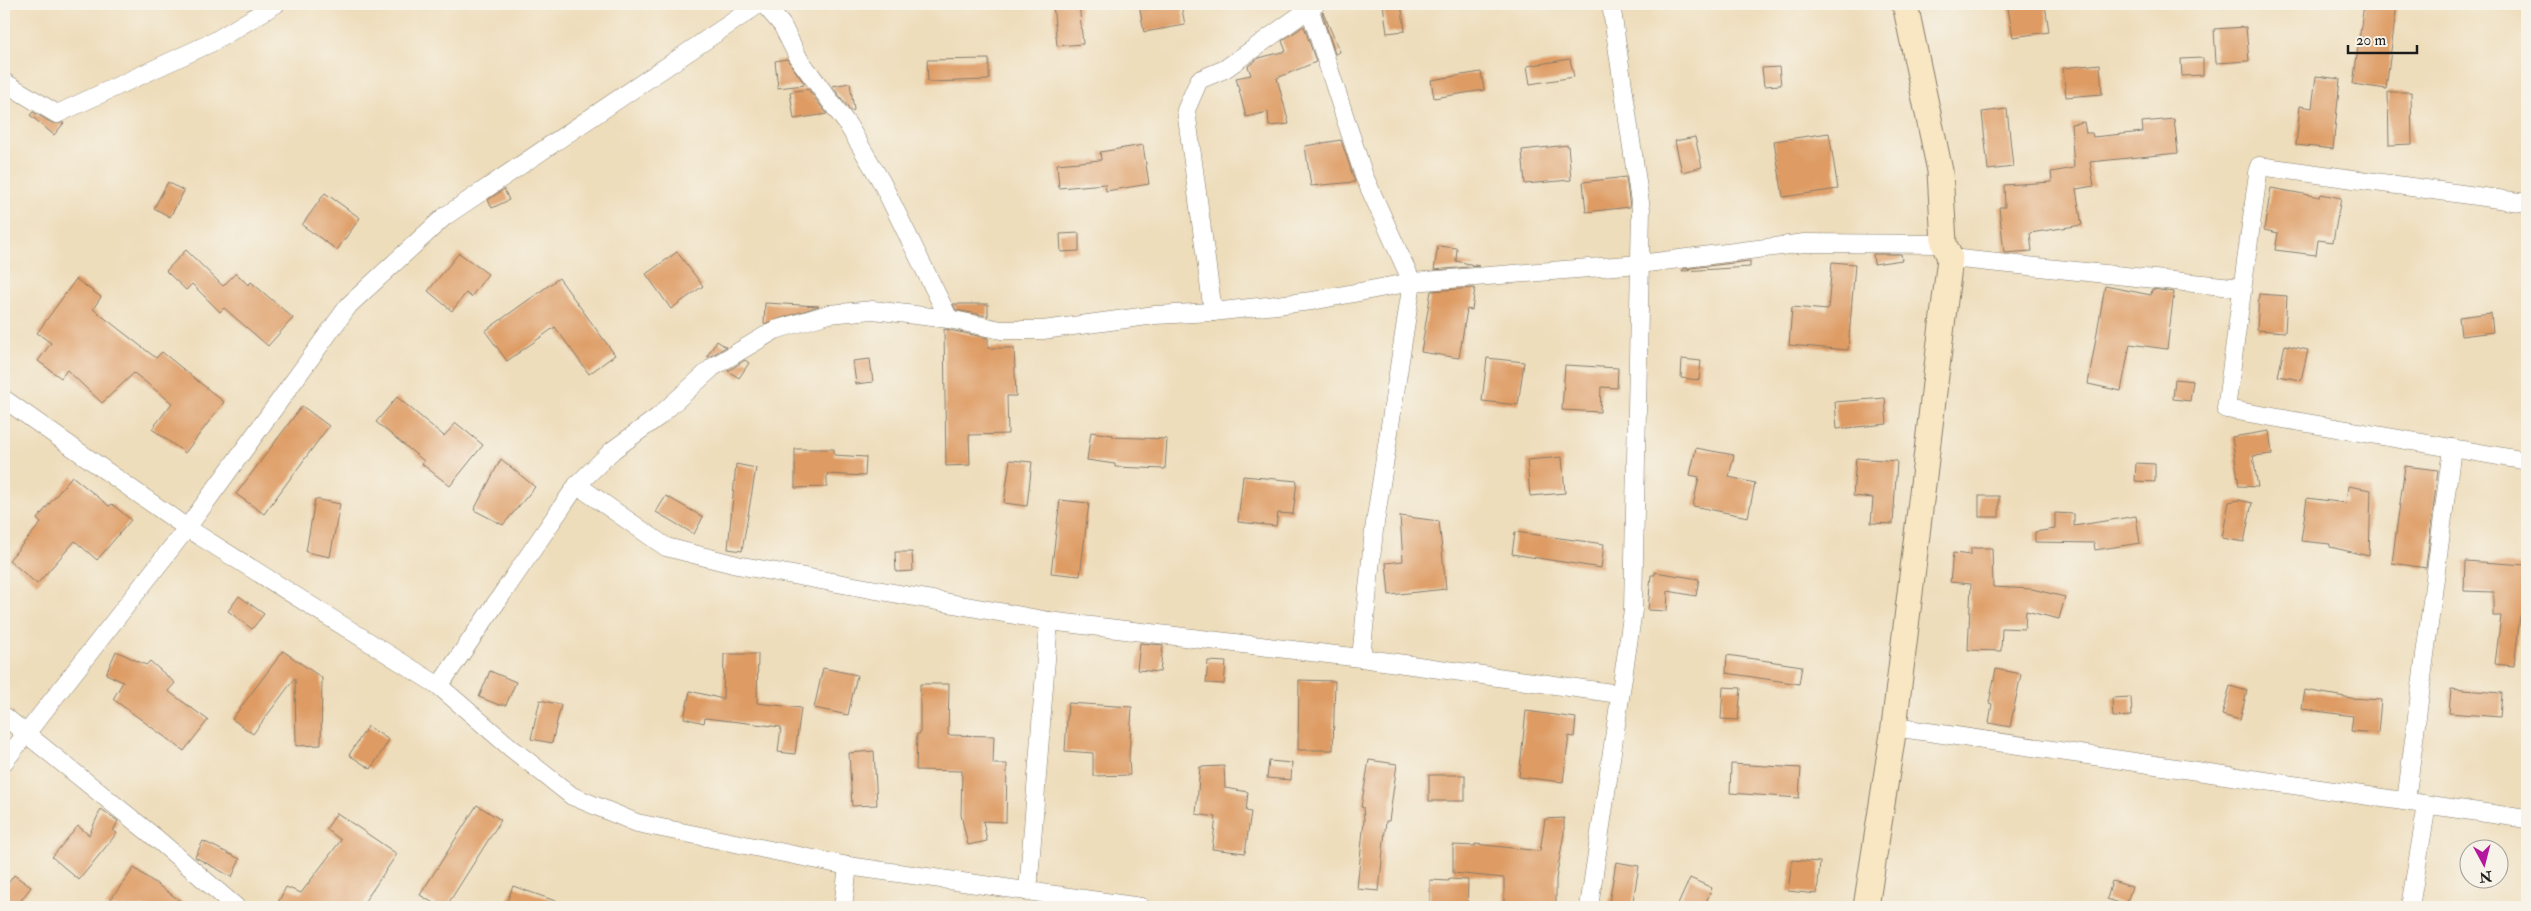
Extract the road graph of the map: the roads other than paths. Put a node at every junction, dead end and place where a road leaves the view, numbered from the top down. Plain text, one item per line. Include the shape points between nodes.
1 (276, 4) edge
2 (759, 4) edge
3 (764, 4) edge
4 (1611, 4) edge
5 (1905, 4) edge
6 (1312, 6) edge
7 (4, 82) edge
8 (2527, 203) edge
9 (1947, 251) junction
10 (1640, 264) junction
11 (1412, 282) junction
12 (2242, 288) junction
13 (1213, 312) junction
14 (950, 319) junction
15 (4, 399) edge
16 (2452, 448) junction
17 (2527, 461) edge
18 (578, 485) junction
19 (186, 528) junction
20 (1049, 621) junction
21 (1361, 658) junction
22 (439, 686) junction
23 (1619, 694) junction
24 (4, 716) edge
25 (1894, 728) junction
26 (27, 733) junction
27 (4, 762) edge
28 (2406, 802) junction
29 (2427, 805) junction
30 (2527, 819) edge
31 (848, 866) junction
32 (1028, 892) junction
33 (227, 905) edge
34 (843, 907) edge
35 (1141, 907) edge
36 (1589, 907) edge
37 (1866, 907) edge
38 (2410, 907) edge

1 - 7 street via 215,41 57,114
2 - 19 street via 444,217 349,305
3 - 14 street via 782,25 799,59 848,125 881,181
4 - 10 street via 1641,209
5 - 9 street via 1940,171
6 - 11 street via 1364,176
6 - 13 street via 1225,69 1199,80 1186,110
8 - 12 street via 2259,166
9 - 10 street via 1804,243
9 - 12 street
9 - 25 street
10 - 11 street
10 - 23 street via 1633,610
11 - 13 street via 1312,301
11 - 21 street via 1374,530
12 - 16 street via 2226,409
13 - 14 street via 1155,315 1042,330 1001,330
14 - 18 street via 873,310 828,314 775,330 713,368 658,417 613,450
15 - 19 street
16 - 17 street
16 - 28 street
18 - 20 street via 666,547 737,565
18 - 22 street
19 - 22 street
19 - 26 street
20 - 21 street
20 - 32 street
21 - 23 street
22 - 31 street via 572,796 637,823
23 - 36 street
24 - 26 street
25 - 28 street
25 - 37 street
26 - 27 street
26 - 33 street via 157,839
28 - 29 street
29 - 30 street
29 - 38 street
31 - 32 street
31 - 34 street
32 - 35 street

